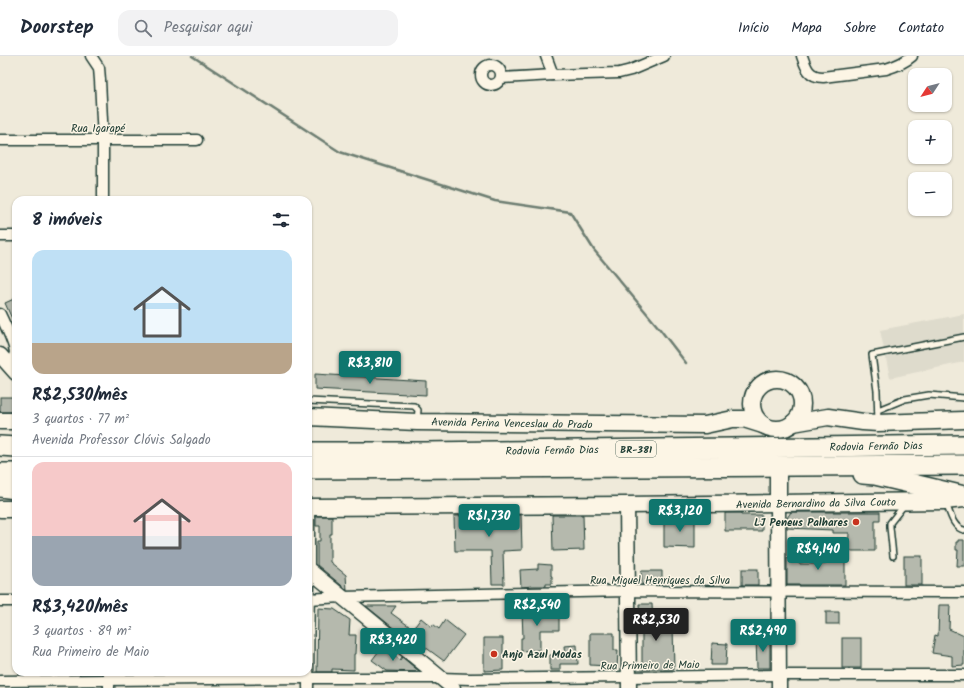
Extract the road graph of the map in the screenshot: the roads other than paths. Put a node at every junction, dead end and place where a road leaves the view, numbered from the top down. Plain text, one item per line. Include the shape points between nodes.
1 (91, 56) edge
2 (546, 56) edge
3 (664, 56) edge
4 (802, 56) edge
5 (912, 56) edge
6 (645, 60) edge
7 (488, 61) edge
8 (553, 75) junction
9 (501, 78) junction
10 (0, 140) edge
11 (103, 140) junction
12 (197, 140) dead end
13 (103, 196) edge
14 (0, 236) edge
15 (12, 236) edge
16 (0, 314) edge
17 (964, 337) edge
18 (12, 342) edge
19 (797, 389) junction
20 (755, 391) junction
21 (964, 398) edge
22 (312, 401) edge
23 (878, 416) junction
24 (828, 417) junction
25 (312, 418) edge
26 (964, 420) edge
27 (0, 421) edge
28 (12, 421) edge
29 (417, 422) junction
30 (716, 423) junction
31 (793, 423) junction
32 (772, 432) junction
33 (964, 445) edge
34 (0, 447) edge
35 (12, 447) edge
36 (312, 452) edge
37 (964, 465) edge
38 (784, 469) junction
39 (312, 470) edge
40 (0, 473) edge
41 (12, 473) edge
42 (0, 487) edge
43 (12, 488) edge
44 (964, 496) edge
45 (964, 499) edge
46 (908, 501) junction
47 (944, 501) junction
48 (778, 504) junction
49 (627, 505) junction
50 (312, 507) edge
51 (0, 509) edge
52 (12, 509) edge
53 (964, 530) edge
54 (893, 556) dead end
55 (312, 572) edge
56 (628, 591) junction
57 (778, 592) junction
58 (964, 592) edge
59 (342, 597) junction
60 (312, 599) edge
61 (0, 601) edge
62 (12, 601) edge
63 (964, 675) edge
64 (440, 678) junction
65 (109, 680) edge
66 (0, 681) edge
67 (779, 682) edge
68 (308, 683) edge
69 (629, 683) edge
70 (453, 688) edge

1 - 11 street via 99,68
2 - 8 street
3 - 6 street
4 - 5 street via 806,68 813,76 823,77 890,68
6 - 8 street via 619,73
7 - 9 street via 497,66
7 - 9 street via 480,73 484,83 494,85
8 - 9 street
10 - 11 street, Rua Igarapé
11 - 12 street, Rua Igarapé
11 - 13 street
14 - 15 street
16 - 18 street
17 - 23 lane via 872,355
19 - 20 main road via 791,383 776,379 768,380
19 - 24 main road
19 - 31 main road via 802,403 798,417
20 - 30 main road, Avenida Perina Venceslau do Prado
20 - 32 main road via 752,398 753,413 757,420
21 - 23 lane via 929,395 905,399
22 - 29 lane via 414,406 418,410
23 - 24 main road via 863,422
23 - 26 main road
24 - 31 main road
25 - 29 main road, Avenida Perina Venceslau do Prado
27 - 28 main road
29 - 30 main road, Avenida Perina Venceslau do Prado via 705,425
30 - 32 main road, Avenida Perina Venceslau do Prado via 744,419
31 - 32 main road
33 - 36 highway, Rodovia Fernão Dias / BR-381
34 - 35 highway
37 - 38 highway, Rodovia Fernão Dias / BR-381
38 - 39 highway, Rodovia Fernão Dias / BR-381
38 - 44 highway via 875,475
38 - 48 main road
40 - 41 highway
42 - 43 highway
45 - 47 main road, Avenida Bernardino da Silva Couto
46 - 47 main road, Avenida Bernardino da Silva Couto
46 - 48 main road, Avenida Bernardino da Silva Couto
46 - 54 lane via 890,523
47 - 53 lane via 953,522
48 - 49 main road, Avenida Bernardino da Silva Couto
48 - 57 main road
49 - 50 main road, Avenida Bernardino da Silva Couto
49 - 56 main road
51 - 52 main road
55 - 59 main road
56 - 57 street, Rua Miguel Henriques da Silva
56 - 59 street, Rua Miguel Henriques da Silva
56 - 69 main road
57 - 58 street, Rua Miguel Henriques da Silva
57 - 67 main road
59 - 60 street, Rua Miguel Henriques da Silva
59 - 64 main road
61 - 62 street
63 - 67 street, Rua Primeiro de Maio
64 - 68 street, Rua Primeiro de Maio
64 - 69 street, Rua Primeiro de Maio
64 - 70 main road
65 - 66 street, Rua Primeiro de Maio
65 - 68 street, Rua Primeiro de Maio
67 - 69 street, Rua Primeiro de Maio

